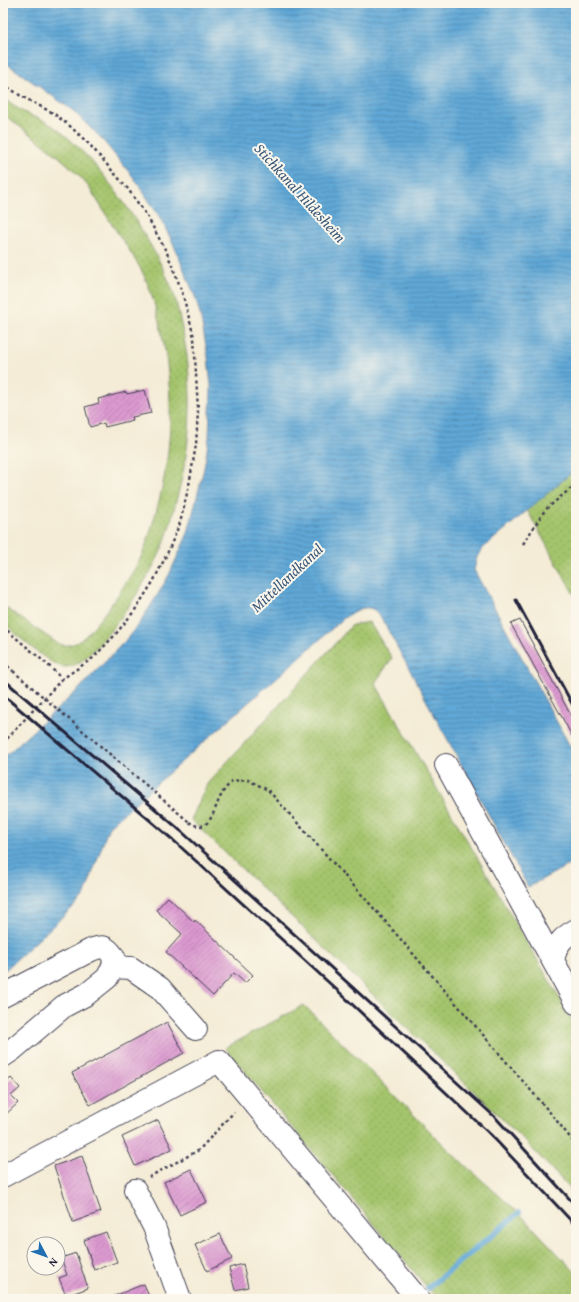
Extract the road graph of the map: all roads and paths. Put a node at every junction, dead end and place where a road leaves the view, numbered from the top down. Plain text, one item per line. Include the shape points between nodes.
1 (3, 84) edge
2 (576, 484) edge
3 (523, 544) dead end
4 (3, 627) edge
5 (3, 662) edge
6 (62, 680) junction
7 (3, 743) edge
8 (446, 765) dead end
9 (576, 930) edge
10 (553, 960) junction
11 (113, 967) junction
12 (3, 996) edge
13 (576, 1003) edge
14 (196, 1029) dead end
15 (3, 1056) edge
16 (248, 1097) junction
17 (576, 1145) edge
18 (3, 1176) edge
19 (135, 1190) joint
20 (180, 1299) edge
21 (418, 1299) edge

1 - 6 path via 53,113 71,127 128,189 147,216 167,253 184,299 194,337 198,411 196,445 180,523 153,582 135,610 93,658
2 - 3 path via 545,510
4 - 6 path
5 - 17 path, bridge via 189,822 197,826 210,820 222,794 232,781 248,780 268,790 378,913
6 - 7 path
8 - 10 street
9 - 10 street via 561,941
10 - 13 street
11 - 12 street via 114,957 108,949 100,946
11 - 14 street via 131,968 160,988
11 - 15 street via 107,978 88,994 64,1006
16 - 18 street via 219,1061
16 - 19 path via 199,1150 143,1180
16 - 21 street
19 - 20 street via 154,1227

